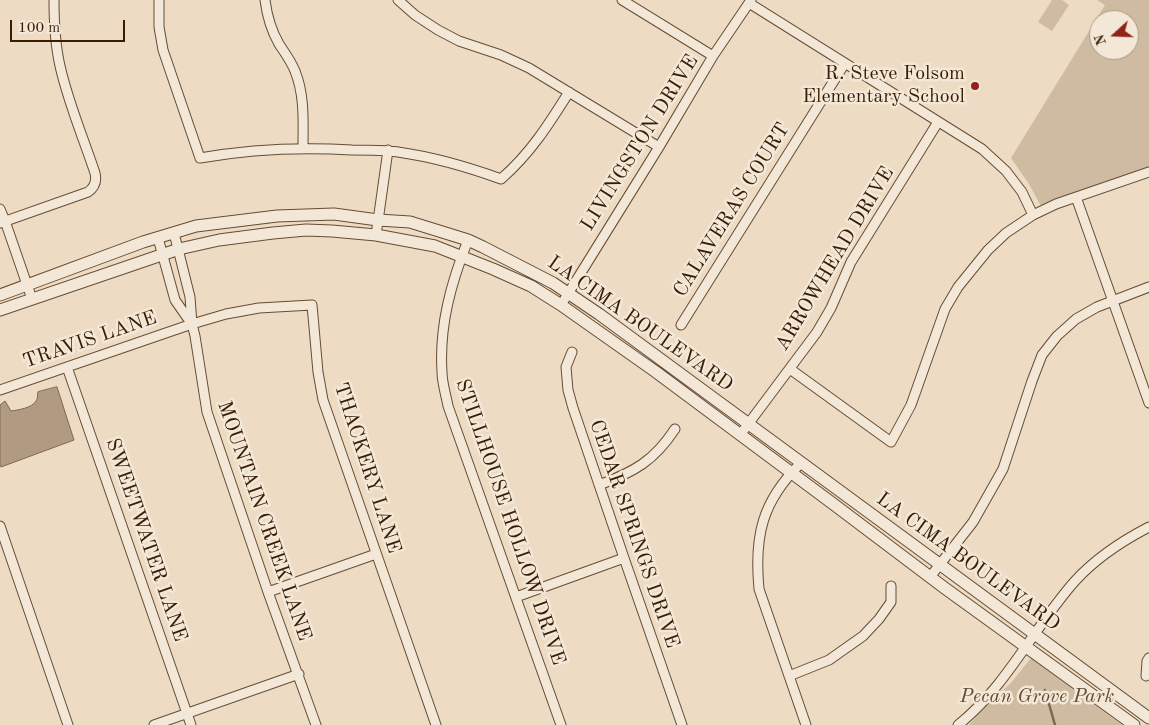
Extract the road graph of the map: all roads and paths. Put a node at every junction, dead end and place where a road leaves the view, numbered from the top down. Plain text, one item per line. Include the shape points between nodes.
1 (54, 0) edge
2 (159, 0) edge
3 (265, 0) edge
4 (398, 0) edge
5 (625, 1) edge
6 (750, 2) edge
7 (714, 56) junction
8 (845, 63) junction
9 (569, 92) junction
10 (938, 122) junction
11 (659, 147) junction
12 (304, 148) junction
13 (388, 150) junction
14 (1149, 172) edge
15 (1076, 197) junction
16 (0, 209) edge
17 (1032, 215) junction
18 (378, 220) junction
19 (3, 222) edge
20 (174, 233) junction
21 (376, 235) junction
22 (158, 238) junction
23 (468, 240) junction
24 (179, 249) junction
25 (163, 254) junction
26 (462, 256) junction
27 (27, 285) junction
28 (1149, 287) edge
29 (568, 293) junction
30 (0, 295) edge
31 (32, 299) junction
32 (1113, 300) junction
33 (561, 305) junction
34 (0, 310) edge
35 (192, 324) junction
36 (681, 325) dead end
37 (572, 352) dead end
38 (67, 367) junction
39 (790, 369) junction
40 (0, 390) edge
41 (1149, 403) edge
42 (748, 424) junction
43 (675, 429) dead end
44 (740, 435) junction
45 (802, 463) junction
46 (791, 473) junction
47 (599, 485) junction
48 (0, 526) edge
49 (1149, 527) edge
50 (376, 554) junction
51 (624, 558) junction
52 (941, 565) junction
53 (930, 577) junction
54 (891, 586) dead end
55 (268, 592) junction
56 (516, 597) junction
57 (1034, 634) junction
58 (1026, 647) junction
59 (1149, 658) edge
60 (298, 674) junction
61 (789, 676) junction
62 (1146, 676) dead end
63 (187, 713) junction
64 (1149, 718) edge
65 (68, 725) edge
66 (154, 725) edge
67 (191, 725) edge
68 (316, 725) edge
69 (436, 725) edge
70 (561, 725) edge
71 (682, 725) edge
72 (806, 725) edge
73 (958, 725) edge
74 (1134, 725) edge

1 - 19 street via 60,66 95,173 95,183 88,192
2 - 12 street via 163,50 200,158
3 - 12 street via 271,27 300,88
4 - 9 street via 438,30 523,65
5 - 7 street
6 - 7 street, LIVINGSTON DRIVE
6 - 8 street
7 - 11 street, LIVINGSTON DRIVE
8 - 10 street
8 - 36 street, CALAVERAS COURT
9 - 11 street
9 - 13 street via 534,145 501,179
10 - 17 street via 982,149 1006,171 1022,192
10 - 39 street, ARROWHEAD DRIVE via 868,232 817,332
11 - 29 street, LIVINGSTON DRIVE
12 - 13 street
13 - 18 street
14 - 15 street
15 - 17 street
15 - 32 street
16 - 19 street
17 - 39 street via 988,250 958,287 942,316 912,405 891,442
18 - 20 street, LA CIMA BOULEVARD via 334,214 277,216 196,226
18 - 21 street
18 - 23 street, LA CIMA BOULEVARD via 410,222
19 - 27 street
20 - 22 street, LA CIMA BOULEVARD
20 - 24 street, MOUNTAIN CREEK LANE
21 - 24 street, LA CIMA BOULEVARD via 332,231 273,232
21 - 26 street, LA CIMA BOULEVARD via 435,246
22 - 25 street, MOUNTAIN CREEK LANE
22 - 27 street, LA CIMA BOULEVARD
23 - 26 street, STILLHOUSE HOLLOW DRIVE
23 - 29 street, LA CIMA BOULEVARD
24 - 25 street, LA CIMA BOULEVARD
24 - 35 street, MOUNTAIN CREEK LANE via 190,297
25 - 31 street, LA CIMA BOULEVARD
25 - 35 street, MOUNTAIN CREEK LANE via 175,300
26 - 33 street, LA CIMA BOULEVARD via 530,286
26 - 56 street, STILLHOUSE HOLLOW DRIVE via 447,304 441,339 442,374 448,406
27 - 30 street, LA CIMA BOULEVARD
27 - 31 street
28 - 32 street
29 - 33 street, LIVINGSTON DRIVE
29 - 42 street, LA CIMA BOULEVARD
31 - 34 street, LA CIMA BOULEVARD
32 - 41 street
32 - 52 street via 1076,319 1042,356 1003,469 973,522
33 - 44 street, LA CIMA BOULEVARD
35 - 38 street, TRAVIS LANE
35 - 50 street, THACKERY LANE via 259,308 312,305 323,400
35 - 55 street, MOUNTAIN CREEK LANE via 207,412
37 - 47 street, CEDAR SPRINGS DRIVE via 566,367 568,390
38 - 40 street, TRAVIS LANE
38 - 63 street, SWEETWATER LANE
39 - 42 street, ARROWHEAD DRIVE
42 - 44 street, ARROWHEAD DRIVE
42 - 45 street, LA CIMA BOULEVARD
43 - 47 street via 654,456 624,475
44 - 46 street, LA CIMA BOULEVARD
45 - 46 street
45 - 52 street, LA CIMA BOULEVARD
46 - 53 street, LA CIMA BOULEVARD
46 - 61 street via 767,510 760,534 757,570 759,590
47 - 51 street, CEDAR SPRINGS DRIVE
48 - 65 street
49 - 57 street via 1101,557 1076,580
50 - 55 street
50 - 69 street, THACKERY LANE
51 - 56 street
51 - 71 street, CEDAR SPRINGS DRIVE
52 - 53 street
52 - 57 street, LA CIMA BOULEVARD
53 - 58 street, LA CIMA BOULEVARD
54 - 61 street via 891,602 863,636 829,660
55 - 60 street, MOUNTAIN CREEK LANE
56 - 70 street, STILLHOUSE HOLLOW DRIVE
57 - 58 street
57 - 64 street, LA CIMA BOULEVARD
58 - 73 street via 980,705
58 - 74 street, LA CIMA BOULEVARD
59 - 62 street
60 - 63 street
60 - 68 street, MOUNTAIN CREEK LANE
61 - 72 street
63 - 66 street
63 - 67 street, SWEETWATER LANE

